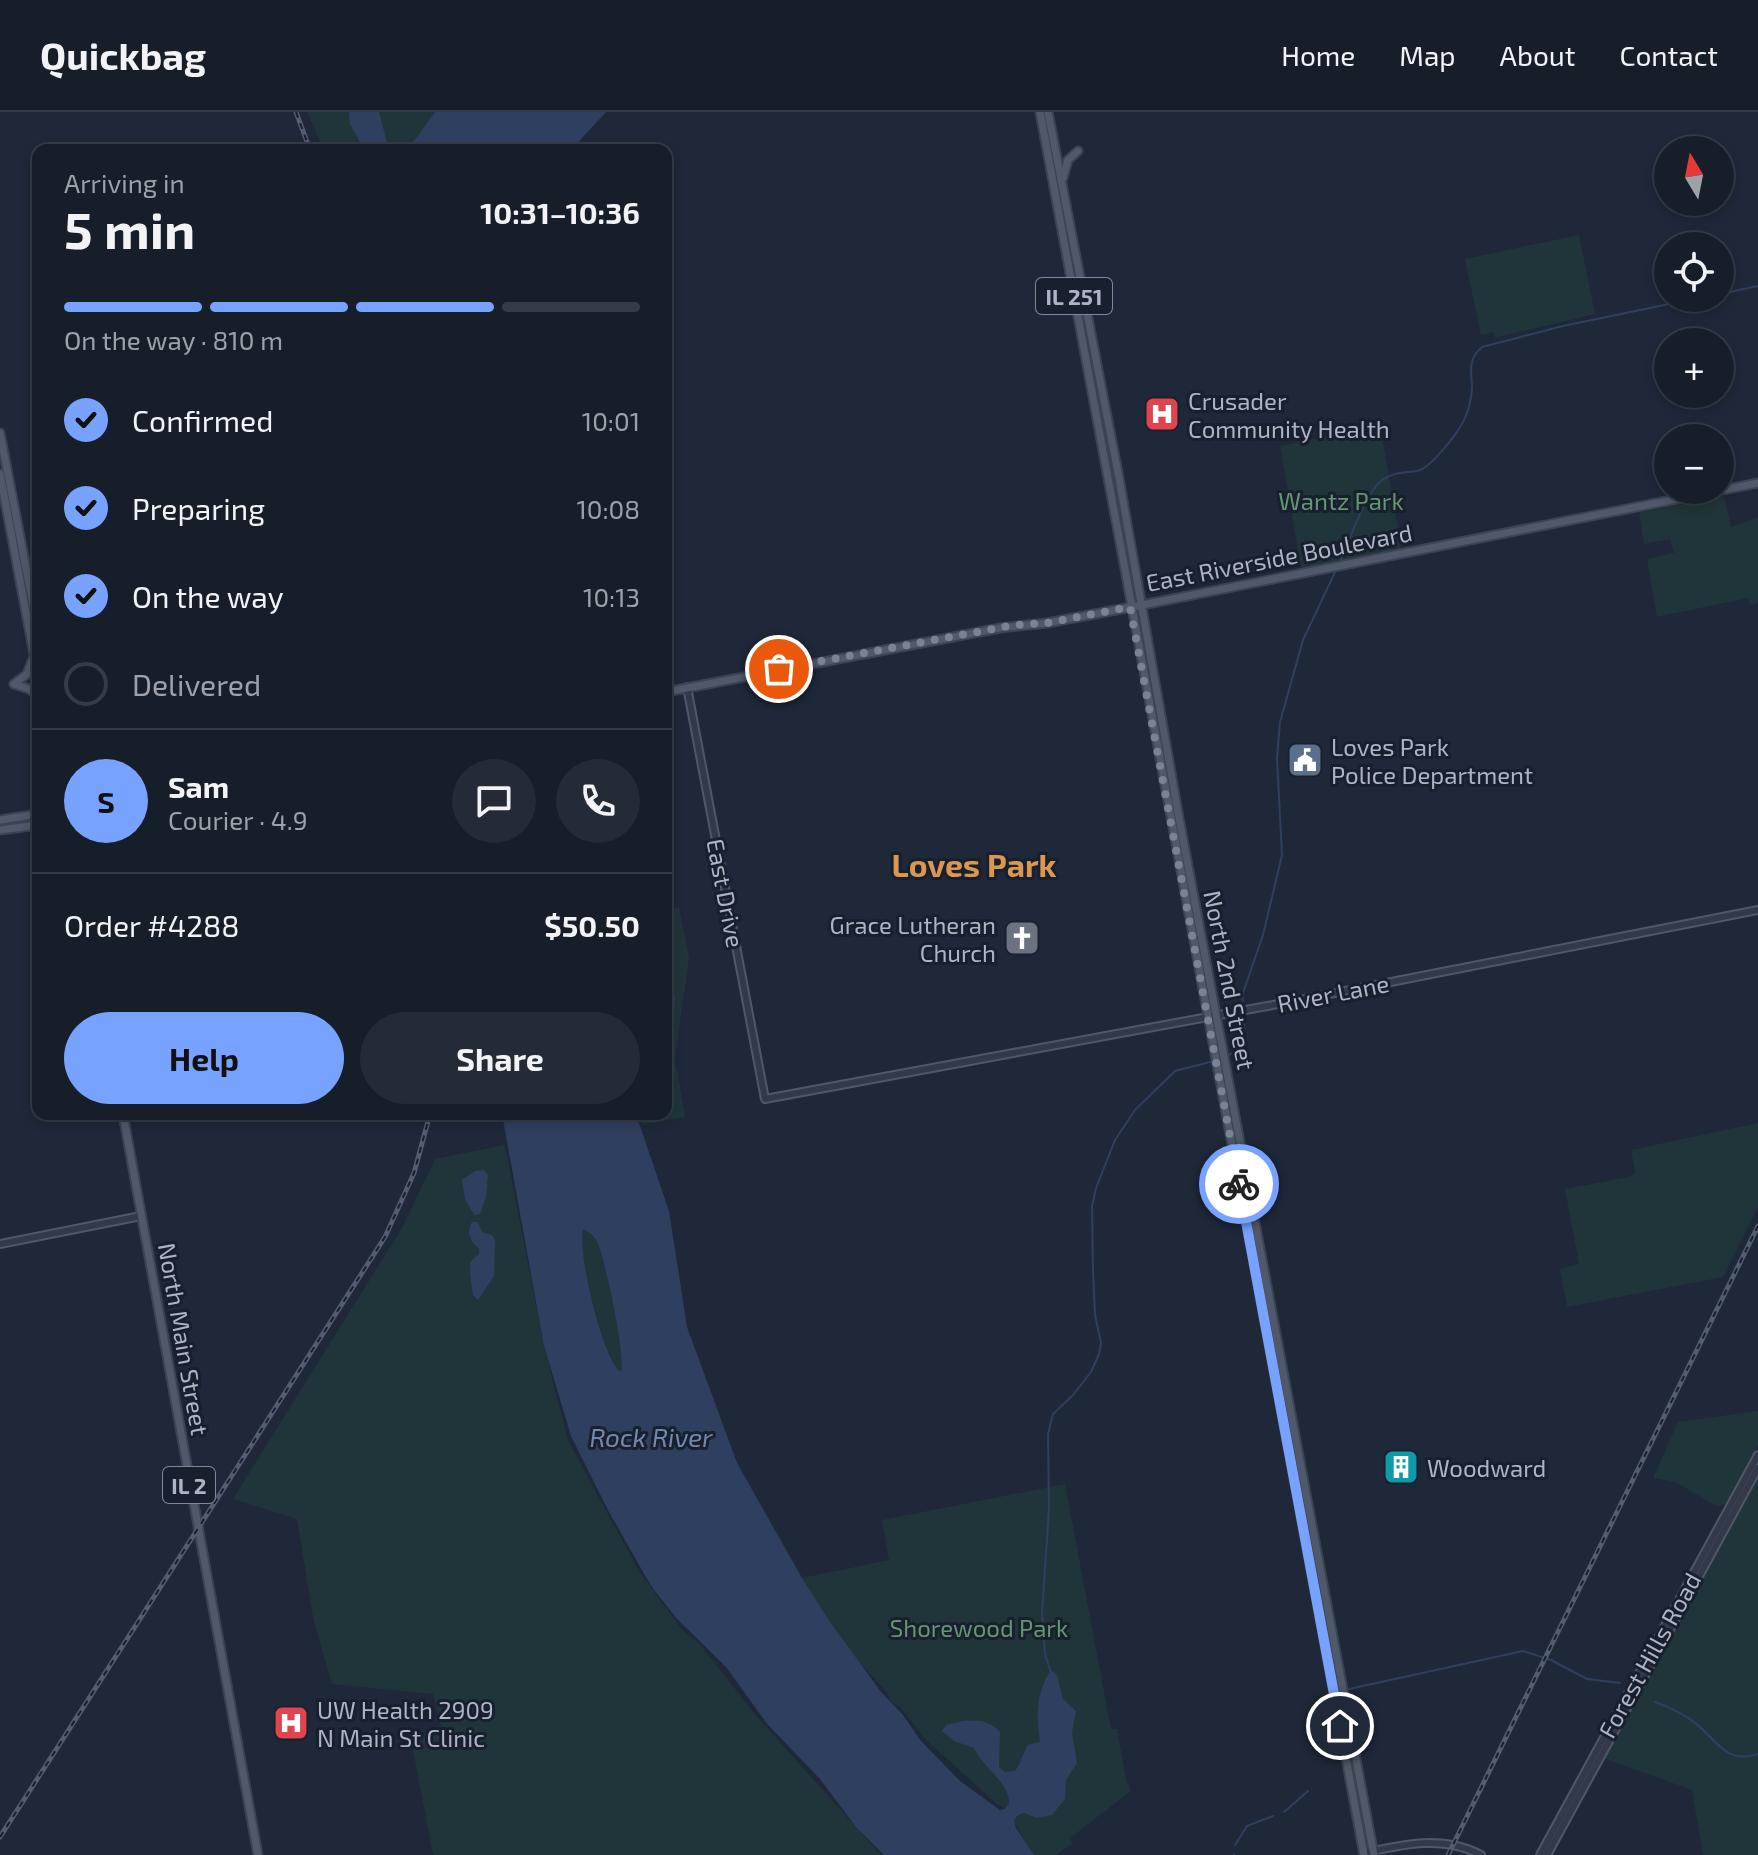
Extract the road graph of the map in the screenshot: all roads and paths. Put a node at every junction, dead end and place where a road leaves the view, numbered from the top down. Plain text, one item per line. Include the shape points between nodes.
1 (1040, 112) edge
2 (1048, 112) edge
3 (1078, 151) dead end
4 (1062, 184) junction
5 (0, 433) edge
6 (0, 474) edge
7 (1758, 483) edge
8 (1126, 521) junction
9 (1116, 523) junction
10 (32, 599) edge
11 (1142, 605) junction
12 (1130, 607) junction
13 (32, 642) edge
14 (32, 664) edge
15 (687, 687) junction
16 (32, 691) edge
17 (672, 691) edge
18 (32, 815) edge
19 (0, 820) edge
20 (32, 826) edge
21 (0, 830) edge
22 (1758, 910) edge
23 (1212, 1015) junction
24 (1221, 1064) junction
25 (765, 1099) joint
26 (124, 1120) edge
27 (141, 1216) junction
28 (0, 1244) edge
29 (1758, 1455) edge
30 (1758, 1468) edge
31 (1714, 1544) junction
32 (1698, 1573) junction
33 (1374, 1853) edge
34 (1364, 1854) edge
35 (258, 1855) edge
36 (1481, 1855) edge
37 (1540, 1855) edge
38 (1547, 1855) edge

1 - 9 main road, North 2nd Street / IL 251
2 - 4 main road, North 2nd Street / IL 251
3 - 4 main road via 1066,165
4 - 8 main road, North 2nd Street / IL 251
5 - 10 main road
6 - 13 main road
7 - 11 main road, East Riverside Boulevard
8 - 9 main road
8 - 11 main road, North 2nd Street / IL 251
9 - 12 main road, North 2nd Street / IL 251
11 - 12 main road, East Riverside Boulevard
11 - 23 main road, North 2nd Street / IL 251
12 - 15 main road, East Riverside Boulevard
12 - 23 main road, North 2nd Street / IL 251
14 - 16 main road via 14,684
15 - 17 main road, East Riverside Boulevard
15 - 25 street, East Drive
18 - 19 main road
20 - 21 main road
22 - 23 street, River Lane
23 - 24 main road, North 2nd Street / IL 251
23 - 25 street, River Lane
24 - 33 main road, North 2nd Street / IL 251
24 - 34 main road, North 2nd Street / IL 251
26 - 27 main road, North Main Street / IL 2
27 - 28 street
27 - 35 main road, North Main Street / IL 2
29 - 31 street, Forest Hills Road
30 - 31 street, Forest Hills Road
31 - 32 street, Forest Hills Road
32 - 37 street, Forest Hills Road
32 - 38 street, Forest Hills Road
33 - 34 street
33 - 36 street via 1408,1844 1447,1843

